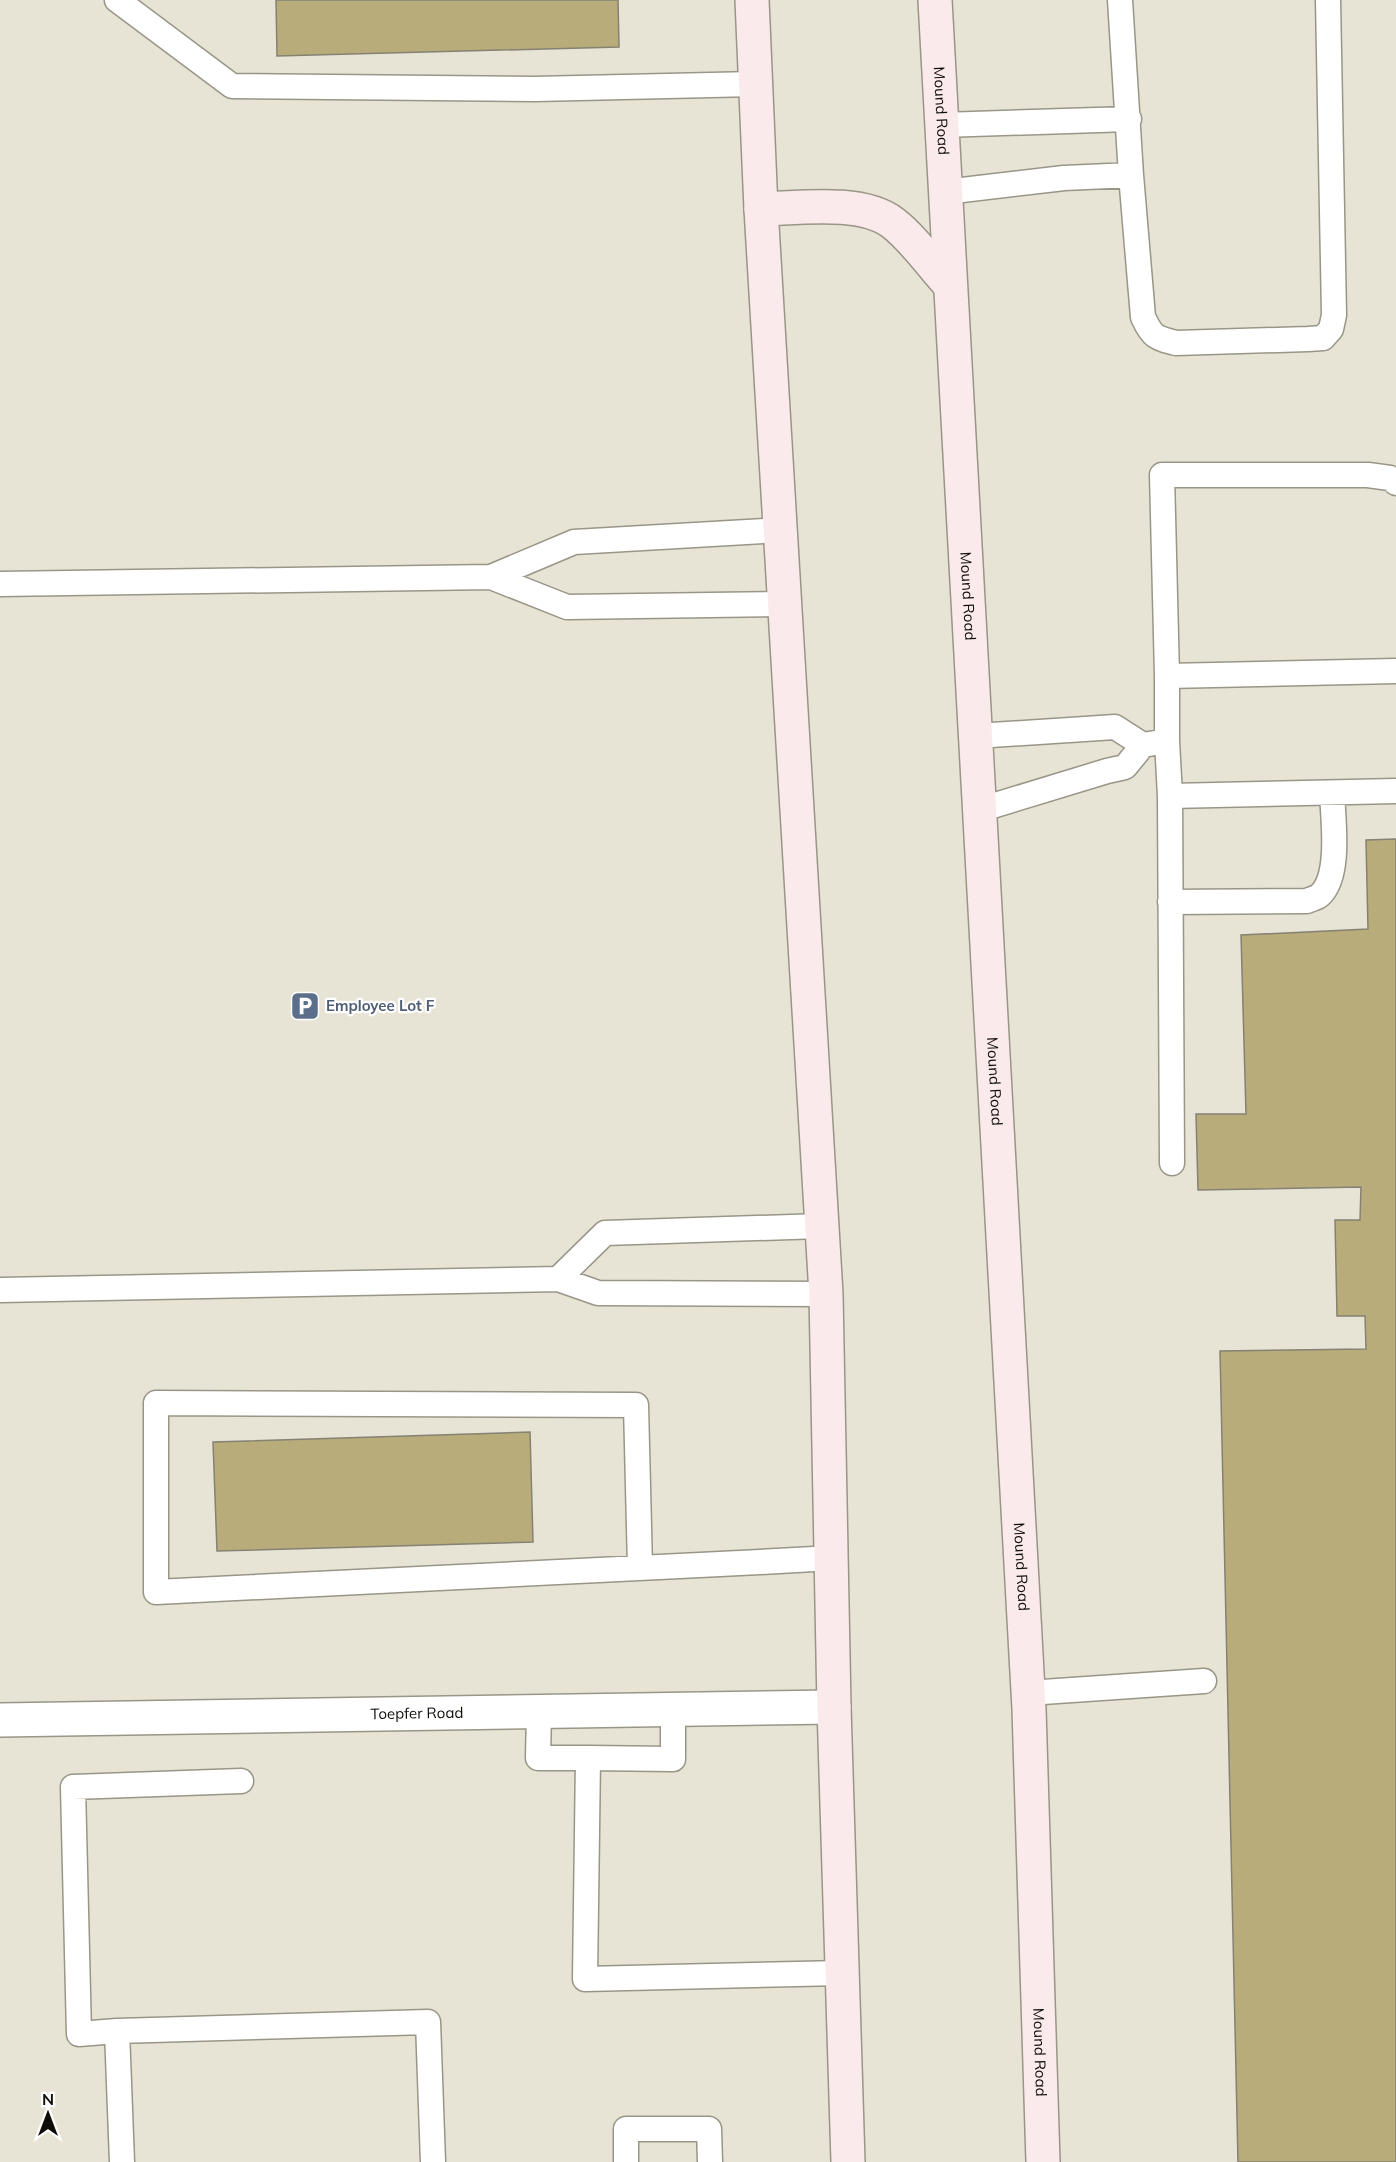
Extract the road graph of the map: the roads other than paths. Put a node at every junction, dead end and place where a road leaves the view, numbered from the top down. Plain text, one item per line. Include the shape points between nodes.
1 (117, 0) edge
2 (752, 0) edge
3 (935, 0) edge
4 (1120, 0) edge
5 (1328, 0) edge
6 (755, 84) junction
7 (1129, 120) junction
8 (942, 125) junction
9 (1131, 175) junction
10 (945, 192) junction
11 (761, 209) junction
12 (950, 285) junction
13 (1396, 483) edge
14 (780, 530) junction
15 (491, 578) junction
16 (0, 584) edge
17 (784, 604) junction
18 (1396, 671) edge
19 (1167, 676) junction
20 (976, 736) junction
21 (1167, 741) junction
22 (1143, 745) junction
23 (1396, 791) edge
24 (1332, 793) junction
25 (1170, 796) junction
26 (979, 810) junction
27 (1170, 902) junction
28 (1172, 1163) dead end
29 (821, 1226) junction
30 (558, 1279) junction
31 (0, 1290) edge
32 (826, 1294) junction
33 (832, 1558) junction
34 (640, 1568) junction
35 (1204, 1681) dead end
36 (1028, 1693) junction
37 (834, 1707) junction
38 (673, 1709) junction
39 (539, 1711) junction
40 (0, 1720) edge
41 (588, 1758) junction
42 (241, 1781) dead end
43 (842, 1973) junction
44 (117, 2031) junction
45 (852, 2157) edge
46 (122, 2162) edge
47 (433, 2162) edge
48 (626, 2162) edge
49 (710, 2162) edge
50 (1043, 2162) edge

1 - 6 lane via 232,86 535,89
2 - 6 main road
3 - 8 main road, Mound Road
4 - 7 lane
5 - 9 lane via 1334,315 1323,338 1176,342 1157,339 1143,317
6 - 11 main road
7 - 8 lane
7 - 9 lane
8 - 10 main road, Mound Road
9 - 10 lane via 1064,178
10 - 12 main road, Mound Road
11 - 12 main road via 862,209 892,222
11 - 14 main road
12 - 20 main road, Mound Road
13 - 19 lane via 1390,478 1368,475 1162,475
14 - 15 lane via 574,542
14 - 17 main road
15 - 16 lane
15 - 17 lane via 567,607
17 - 29 main road
18 - 19 lane
19 - 21 lane
20 - 22 lane via 1115,728
20 - 26 main road, Mound Road
21 - 22 lane
21 - 25 lane
22 - 26 lane via 1125,767
23 - 24 lane
24 - 25 lane
24 - 27 lane via 1333,867 1320,895 1307,901
25 - 27 lane
26 - 36 main road, Mound Road
27 - 28 lane
29 - 30 lane via 605,1233
29 - 32 main road
30 - 31 lane
30 - 32 lane via 598,1293
32 - 33 main road
33 - 34 lane
33 - 37 main road
34 - 34 lane via 156,1592 156,1402 636,1405
35 - 36 lane
36 - 50 main road, Mound Road
37 - 38 street, Toepfer Road
37 - 43 main road
38 - 39 street, Toepfer Road
38 - 41 lane via 673,1759
39 - 40 street, Toepfer Road
39 - 41 lane via 538,1758
41 - 43 lane via 585,1979
42 - 44 lane via 73,1787 79,2034
43 - 45 main road
44 - 46 lane
44 - 47 lane via 428,2022
48 - 49 lane via 626,2129 709,2129

